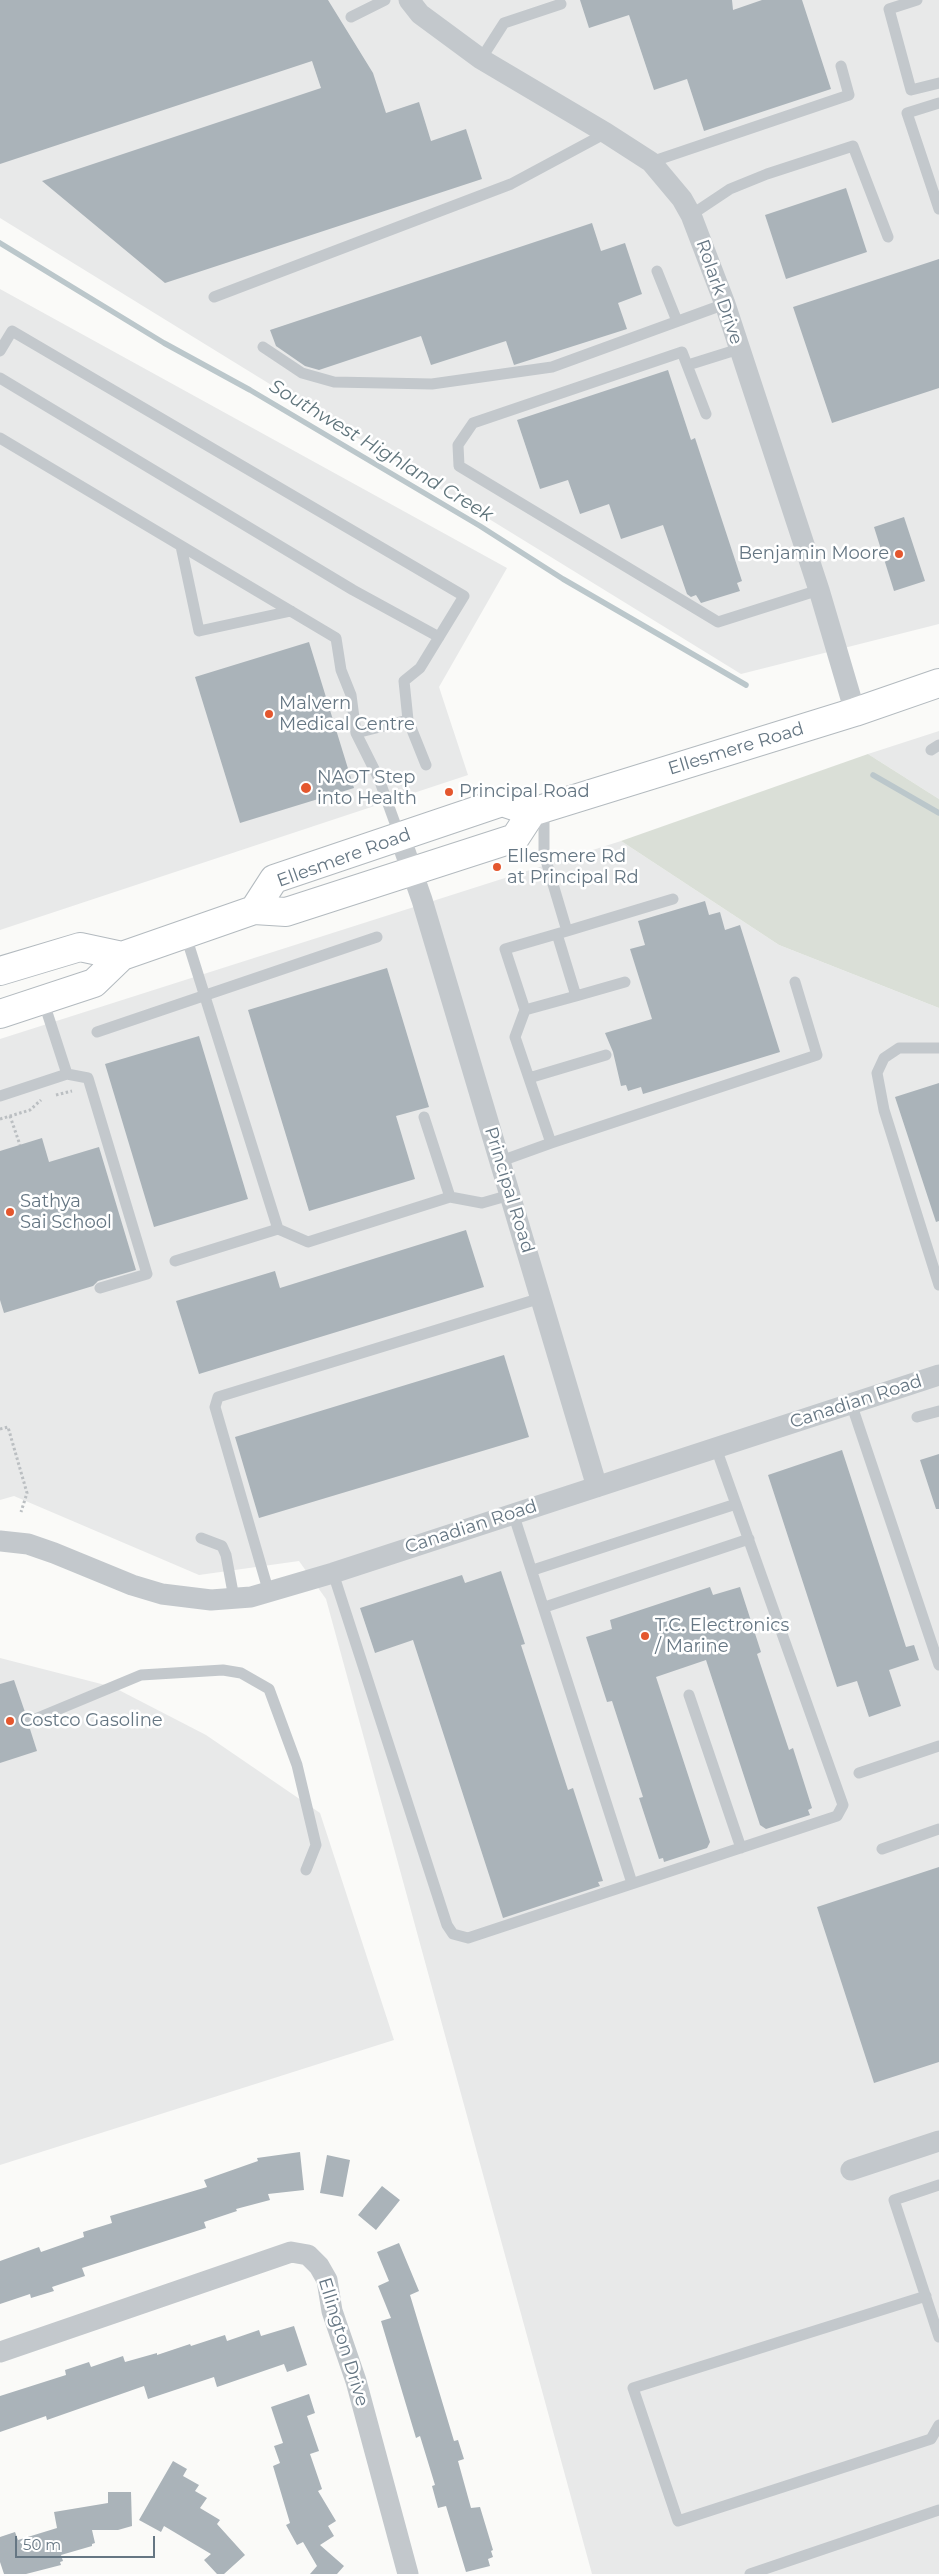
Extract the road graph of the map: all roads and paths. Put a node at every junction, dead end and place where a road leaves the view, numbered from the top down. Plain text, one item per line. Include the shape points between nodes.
1 (385, 0) edge
2 (409, 0) edge
3 (917, 0) edge
4 (561, 4) dead end
5 (351, 17) dead end
6 (481, 59) junction
7 (841, 66) dead end
8 (939, 84) edge
9 (939, 103) edge
10 (606, 133) junction
11 (650, 162) junction
12 (939, 209) edge
13 (692, 215) junction
14 (888, 237) dead end
15 (657, 271) dead end
16 (214, 297) dead end
17 (725, 304) junction
18 (677, 321) junction
19 (264, 347) dead end
20 (739, 349) junction
21 (0, 351) edge
22 (688, 365) junction
23 (0, 378) edge
24 (706, 414) dead end
25 (0, 438) edge
26 (181, 546) junction
27 (819, 590) junction
28 (291, 611) junction
29 (439, 637) junction
30 (939, 683) edge
31 (855, 712) junction
32 (408, 720) junction
33 (356, 733) junction
34 (426, 765) dead end
35 (538, 810) junction
36 (400, 837) junction
37 (412, 870) junction
38 (673, 899) dead end
39 (254, 910) junction
40 (562, 932) junction
41 (185, 934) junction
42 (377, 937) dead end
43 (122, 956) junction
44 (0, 971) edge
45 (625, 982) dead end
46 (795, 982) dead end
47 (205, 994) junction
48 (576, 996) junction
49 (42, 1000) junction
50 (525, 1010) junction
51 (0, 1014) edge
52 (97, 1032) dead end
53 (939, 1048) edge
54 (606, 1055) dead end
55 (67, 1074) junction
56 (529, 1078) junction
57 (77, 1089) dead end
58 (0, 1096) edge
59 (10, 1116) junction
60 (424, 1117) dead end
61 (0, 1119) edge
62 (551, 1144) junction
63 (20, 1145) dead end
64 (501, 1161) junction
65 (510, 1195) junction
66 (450, 1197) junction
67 (278, 1230) junction
68 (175, 1261) dead end
69 (939, 1285) edge
70 (100, 1288) dead end
71 (541, 1298) junction
72 (939, 1375) edge
73 (851, 1404) junction
74 (939, 1411) edge
75 (917, 1417) dead end
76 (0, 1429) edge
77 (716, 1448) junction
78 (597, 1487) junction
79 (736, 1504) junction
80 (21, 1512) dead end
81 (513, 1513) junction
82 (201, 1538) dead end
83 (749, 1539) junction
84 (0, 1541) edge
85 (533, 1570) junction
86 (333, 1573) junction
87 (269, 1593) junction
88 (234, 1598) junction
89 (545, 1607) junction
90 (939, 1665) edge
91 (689, 1695) dead end
92 (28, 1722) dead end
93 (939, 1746) edge
94 (859, 1773) dead end
95 (939, 1830) edge
96 (741, 1848) junction
97 (882, 1849) dead end
98 (306, 1870) dead end
99 (632, 1883) junction
100 (939, 2141) edge
101 (851, 2170) dead end
102 (939, 2185) edge
103 (926, 2296) junction
104 (939, 2337) edge
105 (0, 2352) edge
106 (939, 2425) edge
107 (939, 2510) edge
108 (404, 2572) edge
109 (750, 2574) edge

1 - 5 lane
2 - 6 street, Rolark Drive via 420,14
3 - 8 lane via 889,9 911,90
4 - 6 lane via 504,23
6 - 10 street, Rolark Drive
7 - 11 lane via 849,95
9 - 12 lane via 907,113
10 - 11 street, Rolark Drive
10 - 16 lane via 511,184
11 - 13 street, Rolark Drive
13 - 14 lane via 730,189 853,146
13 - 17 street, Rolark Drive
15 - 18 lane
17 - 18 lane
17 - 20 street, Rolark Drive
18 - 19 lane via 552,366 432,384 334,382 302,373
20 - 22 lane
20 - 27 street, Rolark Drive
21 - 29 lane via 12,330 464,596
22 - 24 lane
22 - 27 lane via 682,352 473,423 458,445 459,466 718,622
23 - 29 lane via 353,590
25 - 26 lane
26 - 28 lane
26 - 28 lane via 199,631
27 - 31 street, Rolark Drive
28 - 33 lane via 336,638 341,670 351,695
29 - 32 lane via 420,668 404,681
30 - 31 main road, Ellesmere Road
31 - 35 main road, Ellesmere Road
32 - 33 lane
32 - 34 lane
33 - 36 lane via 379,779
35 - 36 main road, Ellesmere Road via 502,802
35 - 37 main road, Ellesmere Road via 515,838
35 - 40 lane via 544,854
36 - 37 street, Principal Road
36 - 39 main road, Ellesmere Road via 274,879
37 - 39 main road, Ellesmere Road via 286,912
37 - 64 street, Principal Road
38 - 40 lane
39 - 41 main road, Ellesmere Road
40 - 48 lane
40 - 50 lane via 505,949
41 - 43 main road, Ellesmere Road
41 - 47 lane
42 - 47 lane
43 - 44 main road via 80,946
43 - 49 main road, Ellesmere Road via 94,983
45 - 48 lane
46 - 62 lane via 817,1055
47 - 52 lane
47 - 67 lane
48 - 50 lane
49 - 51 main road, Ellesmere Road
49 - 55 lane
50 - 56 lane via 515,1037
53 - 69 lane via 908,1046 892,1052 880,1064 876,1080
54 - 56 lane
55 - 58 lane
55 - 70 lane via 88,1078 147,1274
56 - 62 lane
57 - 59 path via 40,1100 30,1110
59 - 61 path
59 - 63 path
60 - 66 lane
62 - 64 lane
64 - 65 street, Principal Road
65 - 66 lane via 482,1203
65 - 71 street, Principal Road
66 - 67 lane via 308,1242
67 - 68 lane
71 - 78 street, Principal Road
71 - 87 lane via 218,1397 215,1408
72 - 73 street, Canadian Road
73 - 77 street, Canadian Road
73 - 90 lane
74 - 75 lane
76 - 80 path via 8,1427 27,1493
77 - 78 street, Canadian Road
77 - 79 lane
78 - 81 street, Canadian Road
79 - 83 lane
79 - 85 lane
81 - 85 lane
81 - 86 street, Canadian Road
82 - 88 lane via 222,1546
83 - 89 lane
83 - 96 lane via 842,1805 837,1816
84 - 88 street, Canadian Road via 28,1544 132,1586 162,1594 212,1600
85 - 89 lane
86 - 87 street, Canadian Road
86 - 99 lane via 446,1925 453,1934 468,1938
87 - 88 street, Canadian Road
89 - 99 lane
91 - 96 lane
92 - 98 lane via 142,1675 223,1670 241,1673 269,1689 297,1765 316,1845
93 - 94 lane
95 - 97 lane
96 - 99 lane
100 - 101 street
102 - 103 lane via 894,2200
103 - 104 lane
103 - 106 lane via 633,2388 678,2520 931,2439
105 - 108 street, Ellington Drive via 291,2252 308,2255 327,2280 332,2311 356,2381
107 - 109 lane

